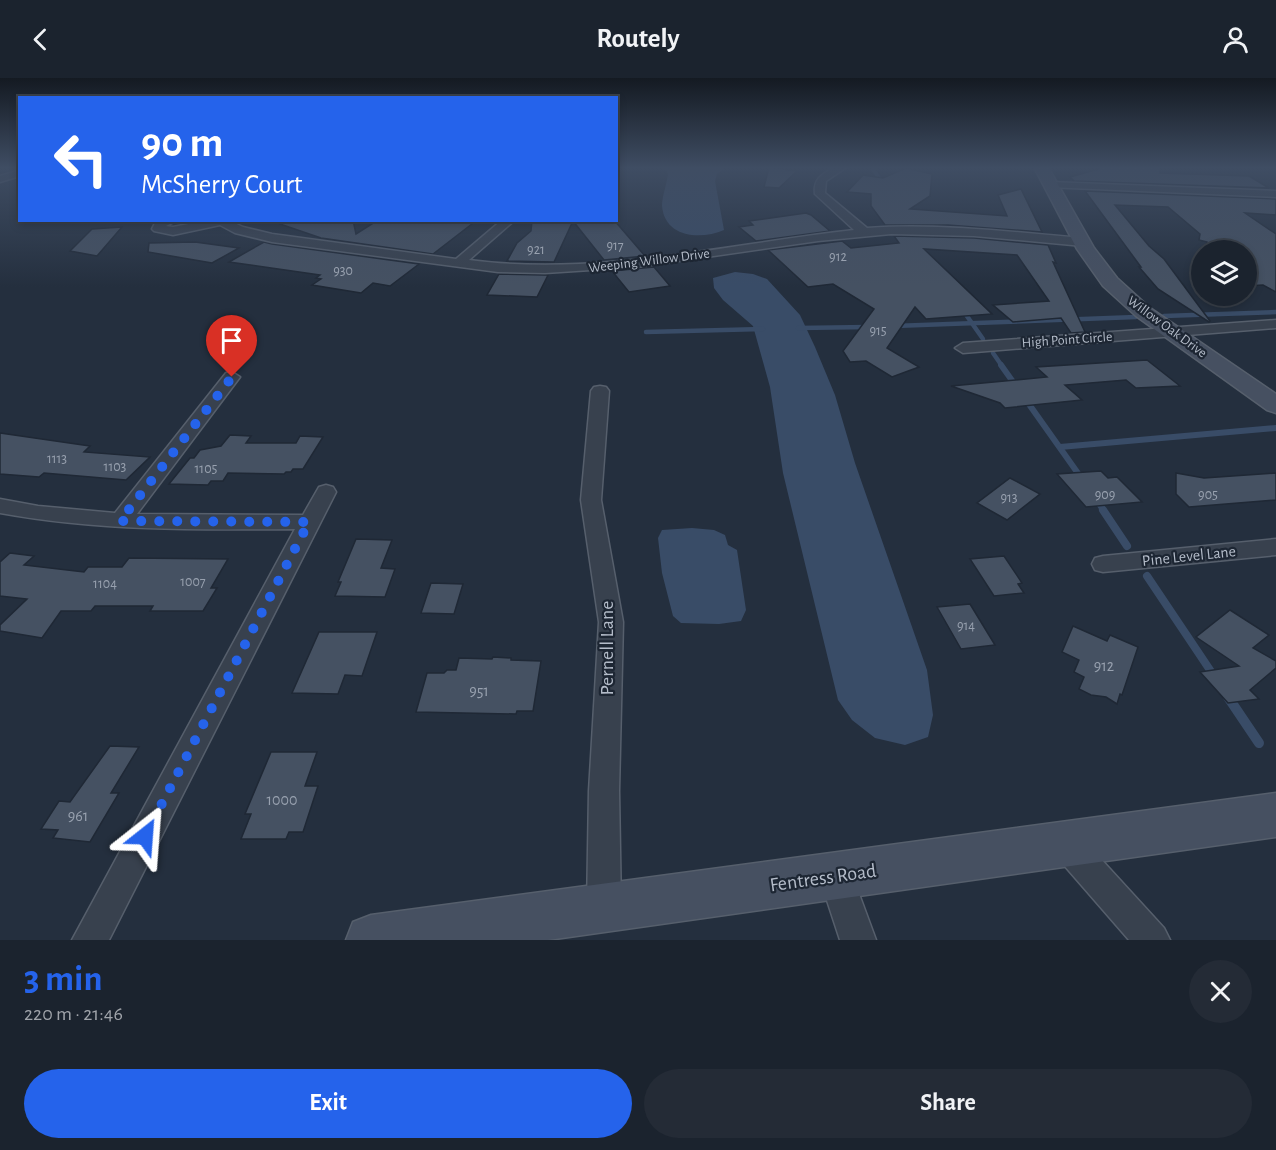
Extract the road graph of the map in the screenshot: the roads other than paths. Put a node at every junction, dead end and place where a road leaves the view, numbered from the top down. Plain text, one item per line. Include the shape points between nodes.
1 (835, 207) edge
2 (1063, 207) edge
3 (167, 222) edge
4 (214, 222) edge
5 (221, 222) edge
6 (508, 222) edge
7 (864, 232) junction
8 (1083, 242) junction
9 (458, 263) junction
10 (1276, 324) edge
11 (1170, 332) junction
12 (963, 348) dead end
13 (232, 377) dead end
14 (600, 391) dead end
15 (1276, 405) edge
16 (326, 492) dead end
17 (0, 506) edge
18 (120, 521) junction
19 (309, 522) junction
20 (1276, 547) edge
21 (1103, 564) dead end
22 (1276, 814) edge
23 (1067, 845) junction
24 (836, 876) junction
25 (604, 908) junction
26 (90, 940) edge
27 (371, 940) edge
28 (858, 940) edge
29 (1152, 940) edge

1 - 7 street
2 - 8 street, Willow Oak Drive
3 - 4 street via 158,229 174,231
5 - 9 street, Weeping Willow Drive via 272,238
6 - 9 street
7 - 8 street, Weeping Willow Drive via 941,230
7 - 9 street, Weeping Willow Drive via 591,269 534,270
8 - 11 street, Willow Oak Drive via 1110,282
10 - 11 street, High Point Circle
11 - 12 street, High Point Circle
11 - 15 street, Willow Oak Drive
13 - 18 street
14 - 25 street, Pernell Lane via 591,500 611,622
16 - 19 street
17 - 18 street
18 - 19 street
19 - 26 street
20 - 21 street, Pine Level Lane
22 - 23 street, Fentress Road
23 - 24 street, Fentress Road
23 - 29 street
24 - 25 street, Fentress Road
24 - 28 street
25 - 27 street, Fentress Road

